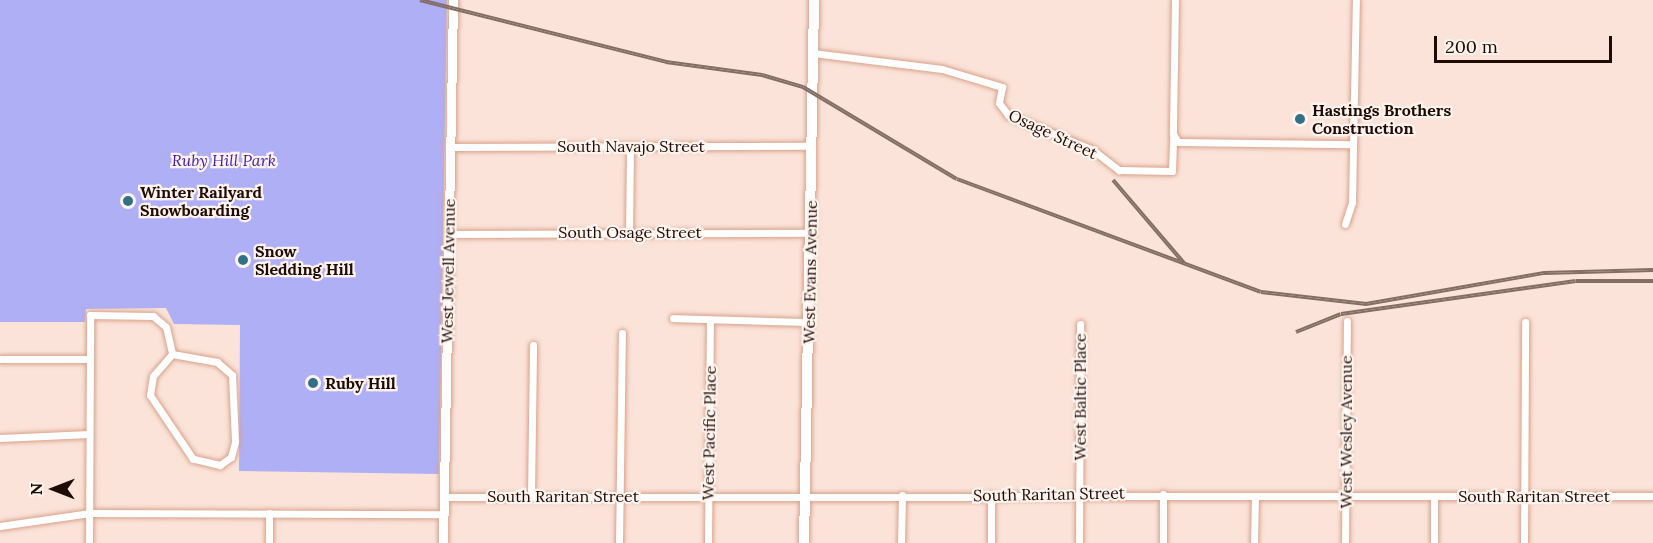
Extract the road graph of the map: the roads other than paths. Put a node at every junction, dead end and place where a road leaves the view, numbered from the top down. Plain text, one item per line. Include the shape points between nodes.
1 (453, 0) edge
2 (814, 0) edge
3 (1176, 0) edge
4 (1356, 0) edge
5 (813, 52) junction
6 (1173, 134) junction
7 (1353, 144) junction
8 (630, 146) junction
9 (812, 146) junction
10 (450, 147) junction
11 (1345, 224) dead end
12 (629, 232) junction
13 (811, 233) junction
14 (449, 234) junction
15 (673, 318) dead end
16 (809, 321) junction
17 (1347, 321) dead end
18 (1525, 321) dead end
19 (710, 322) junction
20 (1080, 324) dead end
21 (622, 333) dead end
22 (533, 345) dead end
23 (172, 354) junction
24 (0, 359) edge
25 (89, 359) junction
26 (89, 434) junction
27 (0, 438) edge
28 (531, 494) junction
29 (1079, 494) junction
30 (1163, 494) junction
31 (620, 495) junction
32 (805, 495) junction
33 (902, 495) junction
34 (991, 495) junction
35 (708, 496) junction
36 (1255, 496) junction
37 (1345, 496) junction
38 (1434, 496) junction
39 (1524, 496) junction
40 (1653, 496) edge
41 (444, 497) junction
42 (90, 513) junction
43 (269, 513) junction
44 (444, 514) junction
45 (0, 525) edge
46 (89, 543) edge
47 (269, 543) edge
48 (443, 543) edge
49 (619, 543) edge
50 (708, 543) edge
51 (804, 543) edge
52 (901, 543) edge
53 (991, 543) edge
54 (1079, 543) edge
55 (1163, 543) edge
56 (1254, 543) edge
57 (1345, 543) edge
58 (1434, 543) edge
59 (1524, 543) edge

1 - 10 street, West Jewell Avenue
2 - 5 main road, West Evans Avenue
3 - 6 street
4 - 7 street
5 - 6 street, Osage Street via 942,69 1002,87 999,103 1008,115 1093,150 1119,170 1172,171
5 - 9 main road, West Evans Avenue
6 - 7 street via 1178,142
7 - 11 street via 1351,211
8 - 9 street, South Navajo Street
8 - 10 street, South Navajo Street
8 - 12 street
9 - 13 main road, West Evans Avenue
10 - 14 street, West Jewell Avenue
12 - 13 street, South Osage Street
12 - 14 street, South Osage Street
13 - 16 main road, West Evans Avenue
14 - 41 street, West Jewell Avenue
15 - 19 street
16 - 19 street
16 - 32 main road, West Evans Avenue
17 - 37 street, West Wesley Avenue
18 - 39 street
19 - 35 street, West Pacific Place
20 - 29 street, West Baltic Place
21 - 31 street
22 - 28 street
23 - 23 street via 217,362 232,375 235,442 231,457 220,465 193,459 150,395 153,376
23 - 25 street via 166,327 153,316 90,315
24 - 25 street
25 - 26 street
26 - 27 street
26 - 42 street
28 - 31 street, South Raritan Street
28 - 41 street, South Raritan Street
29 - 30 street, South Raritan Street
29 - 34 street, South Raritan Street
29 - 54 street, West Baltic Place
30 - 36 street, South Raritan Street
30 - 55 street
31 - 35 street, South Raritan Street
31 - 49 street
32 - 33 street, South Raritan Street
32 - 35 street, South Raritan Street
32 - 51 main road, West Evans Avenue
33 - 34 street, South Raritan Street
33 - 52 street
34 - 53 street
35 - 50 street, West Pacific Place
36 - 37 street, South Raritan Street
36 - 56 street
37 - 38 street, South Raritan Street
37 - 57 street, West Wesley Avenue
38 - 39 street, South Raritan Street
38 - 58 street
39 - 40 street, South Raritan Street
39 - 59 street
41 - 44 street, West Jewell Avenue
42 - 43 street
42 - 45 street
42 - 46 street
43 - 44 street
43 - 47 street
44 - 48 street, West Jewell Avenue

